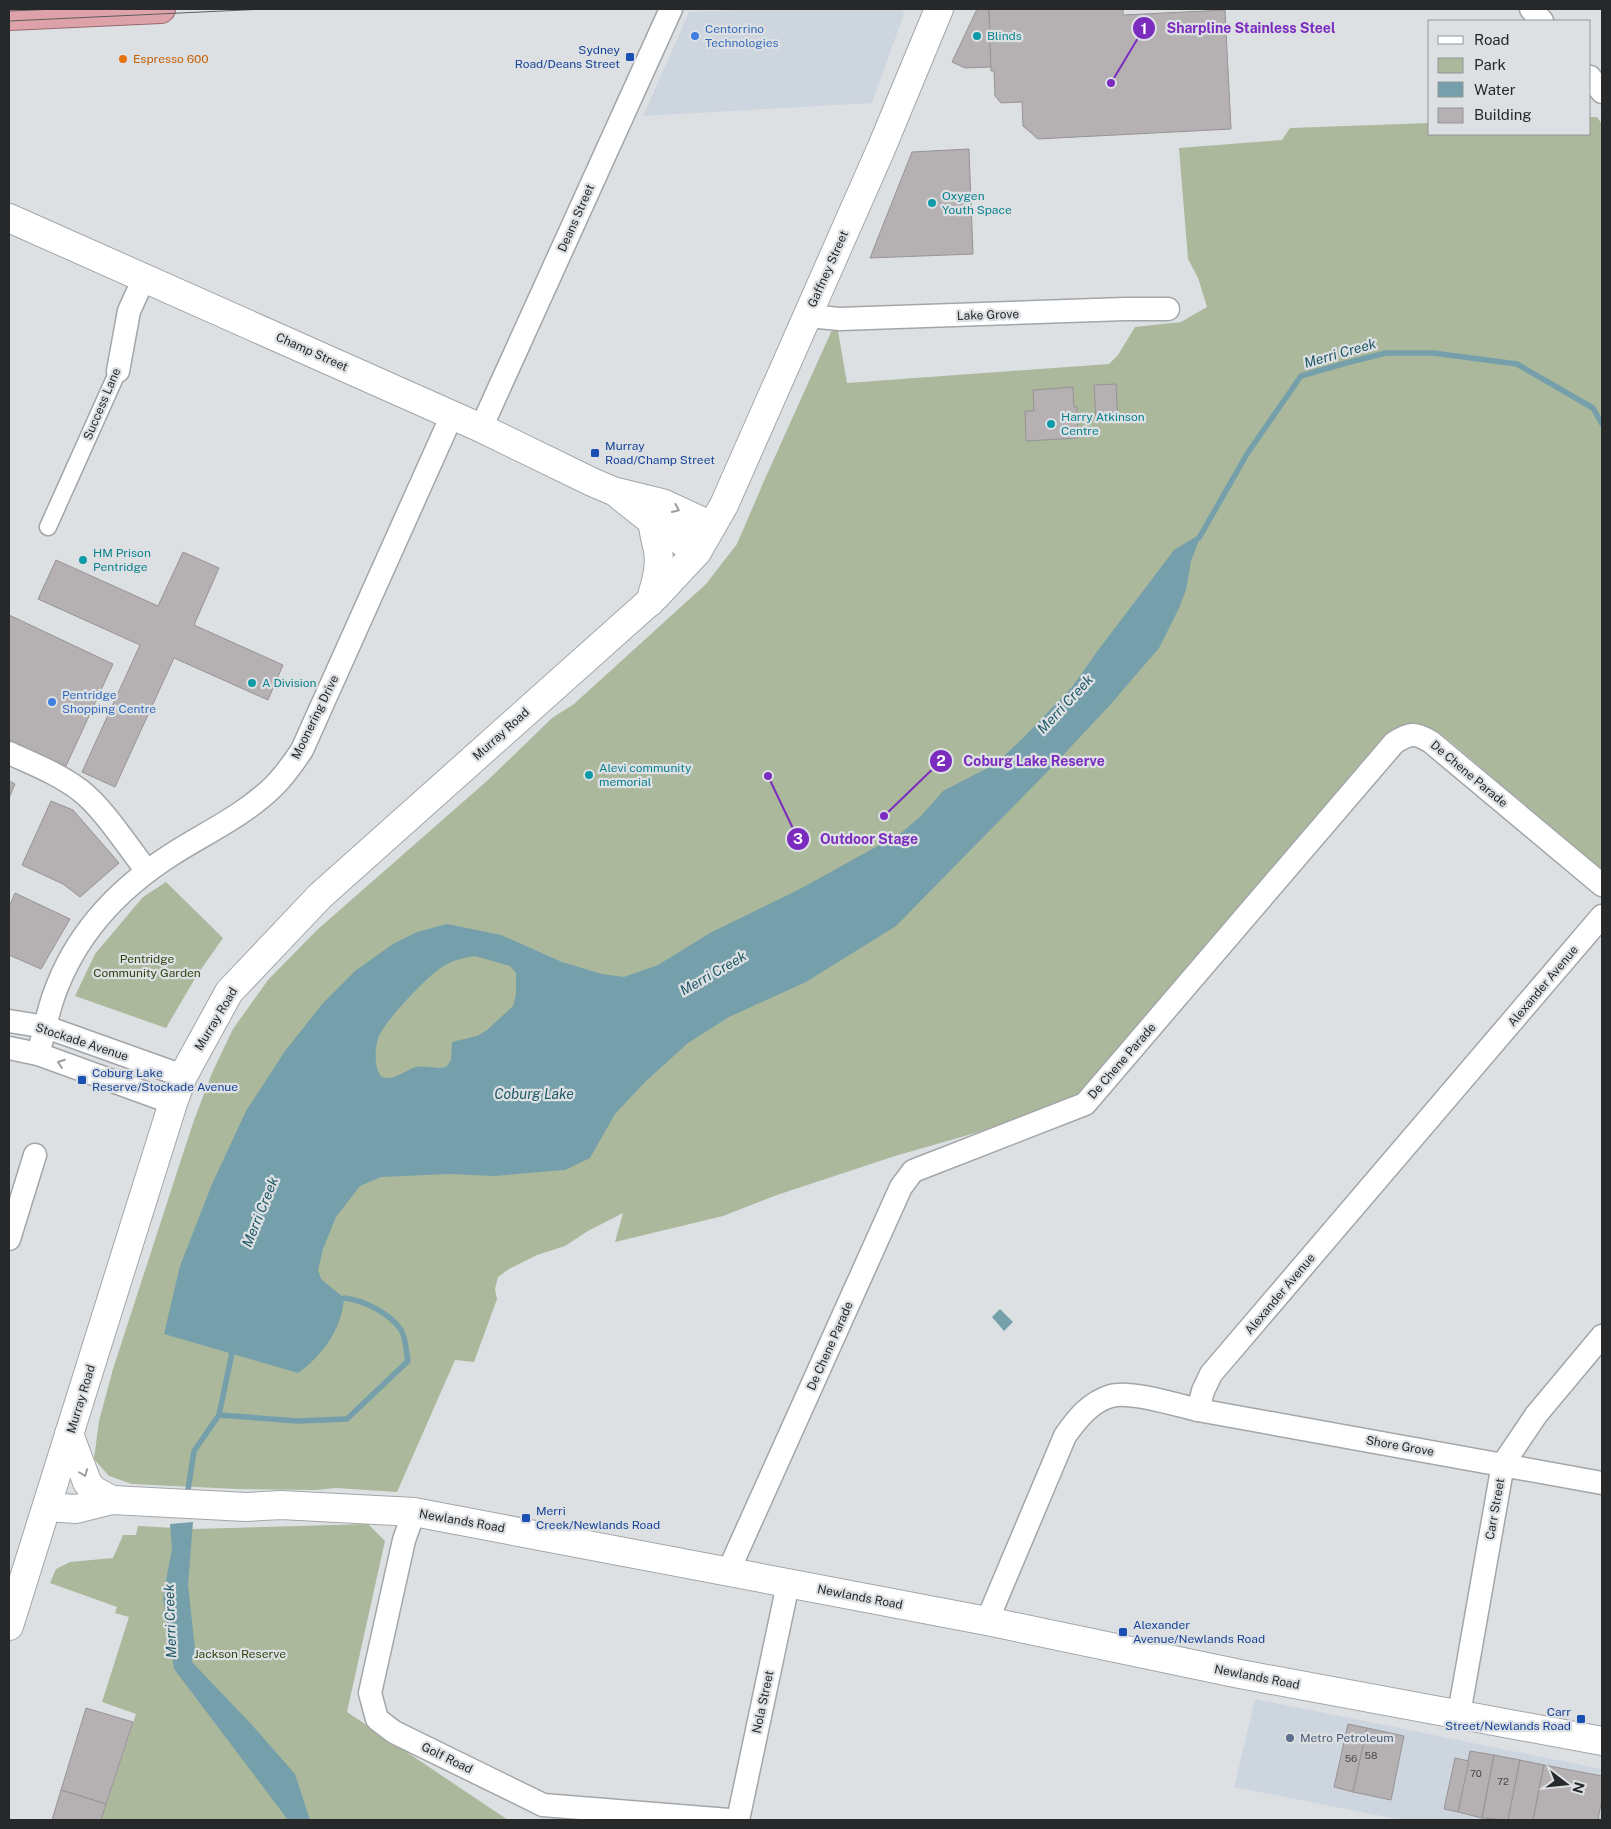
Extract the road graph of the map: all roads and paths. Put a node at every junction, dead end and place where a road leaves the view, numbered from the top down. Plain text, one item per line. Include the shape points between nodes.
1 (161, 9) edge
2 (671, 9) edge
3 (939, 9) edge
4 (1532, 9) edge
5 (9, 16) edge
6 (1541, 20) edge
7 (1591, 78) edge
8 (1602, 92) edge
9 (9, 218) edge
10 (144, 278) junction
11 (1168, 309) dead end
12 (807, 316) junction
13 (118, 370) joint
14 (452, 415) junction
15 (481, 428) junction
16 (613, 491) junction
17 (653, 522) junction
18 (712, 526) junction
19 (48, 527) dead end
20 (698, 552) junction
21 (650, 602) junction
22 (9, 753) edge
23 (147, 871) junction
24 (1602, 885) edge
25 (1602, 916) edge
26 (9, 1021) edge
27 (46, 1027) junction
28 (9, 1048) edge
29 (38, 1054) junction
30 (183, 1076) junction
31 (173, 1103) junction
32 (35, 1155) dead end
33 (9, 1239) edge
34 (1602, 1336) edge
35 (1198, 1410) junction
36 (70, 1434) junction
37 (1503, 1464) junction
38 (1602, 1483) edge
39 (118, 1500) junction
40 (47, 1507) junction
41 (414, 1512) junction
42 (728, 1572) junction
43 (788, 1584) junction
44 (987, 1621) junction
45 (9, 1626) edge
46 (1459, 1714) junction
47 (1602, 1742) edge
48 (730, 1820) edge
49 (738, 1820) edge

1 - 5 highway
2 - 15 street, Deans Street
3 - 12 street, Gaffney Street
4 - 6 street
7 - 8 street
9 - 10 street, Champ Street
10 - 13 street, Success Lane via 129,311
10 - 14 street, Champ Street
11 - 12 street, Lake Grove via 840,319
12 - 18 street, Gaffney Street
13 - 19 street, Success Lane
14 - 15 street, Champ Street
14 - 23 street, Moonering Drive via 302,750 274,786 256,802
15 - 16 street, Champ Street
16 - 17 street, Champ Street
16 -> 18 street, Champ Street via 662,503
17 - 20 street, Champ Street
17 - 21 street via 659,560
18 - 20 street, Murray Road
20 - 21 street, Murray Road
21 - 30 street, Murray Road via 320,896 229,992
22 - 23 street via 81,791
23 - 27 street, Moonering Drive via 93,922 61,978
24 - 42 street, De Chene Parade via 1432,742 1422,736 1407,734 1394,743 1086,1104 913,1171 901,1187
25 - 35 street, Alexander Avenue via 1211,1374
26 - 27 street, Stockade Avenue
27 - 29 street, Moonering Drive
27 - 30 street, Stockade Avenue
28 - 29 street, Stockade Avenue
31 -> 29 street, Stockade Avenue
30 - 31 street, Murray Road
31 - 36 street, Murray Road
32 - 33 street
34 - 37 street, Carr Street via 1536,1415
35 - 37 street, Shore Grove
35 - 44 street via 1127,1394 1111,1396 1079,1416 1065,1436
36 -> 39 street, Newlands Road via 87,1482 94,1490
36 - 40 street, Murray Road
37 - 38 street, Shore Grove
37 - 46 street, Carr Street
39 - 40 street, Newlands Road via 76,1509
39 - 41 street, Newlands Road
40 - 45 street, Murray Road
41 - 42 street, Newlands Road
41 - 48 street, Golf Road via 404,1540 370,1693 377,1719 394,1732 543,1806
42 - 43 street, Newlands Road
43 - 44 street, Newlands Road
43 - 49 street, Nola Street
44 - 46 street, Newlands Road via 1240,1674
46 - 47 street, Newlands Road

